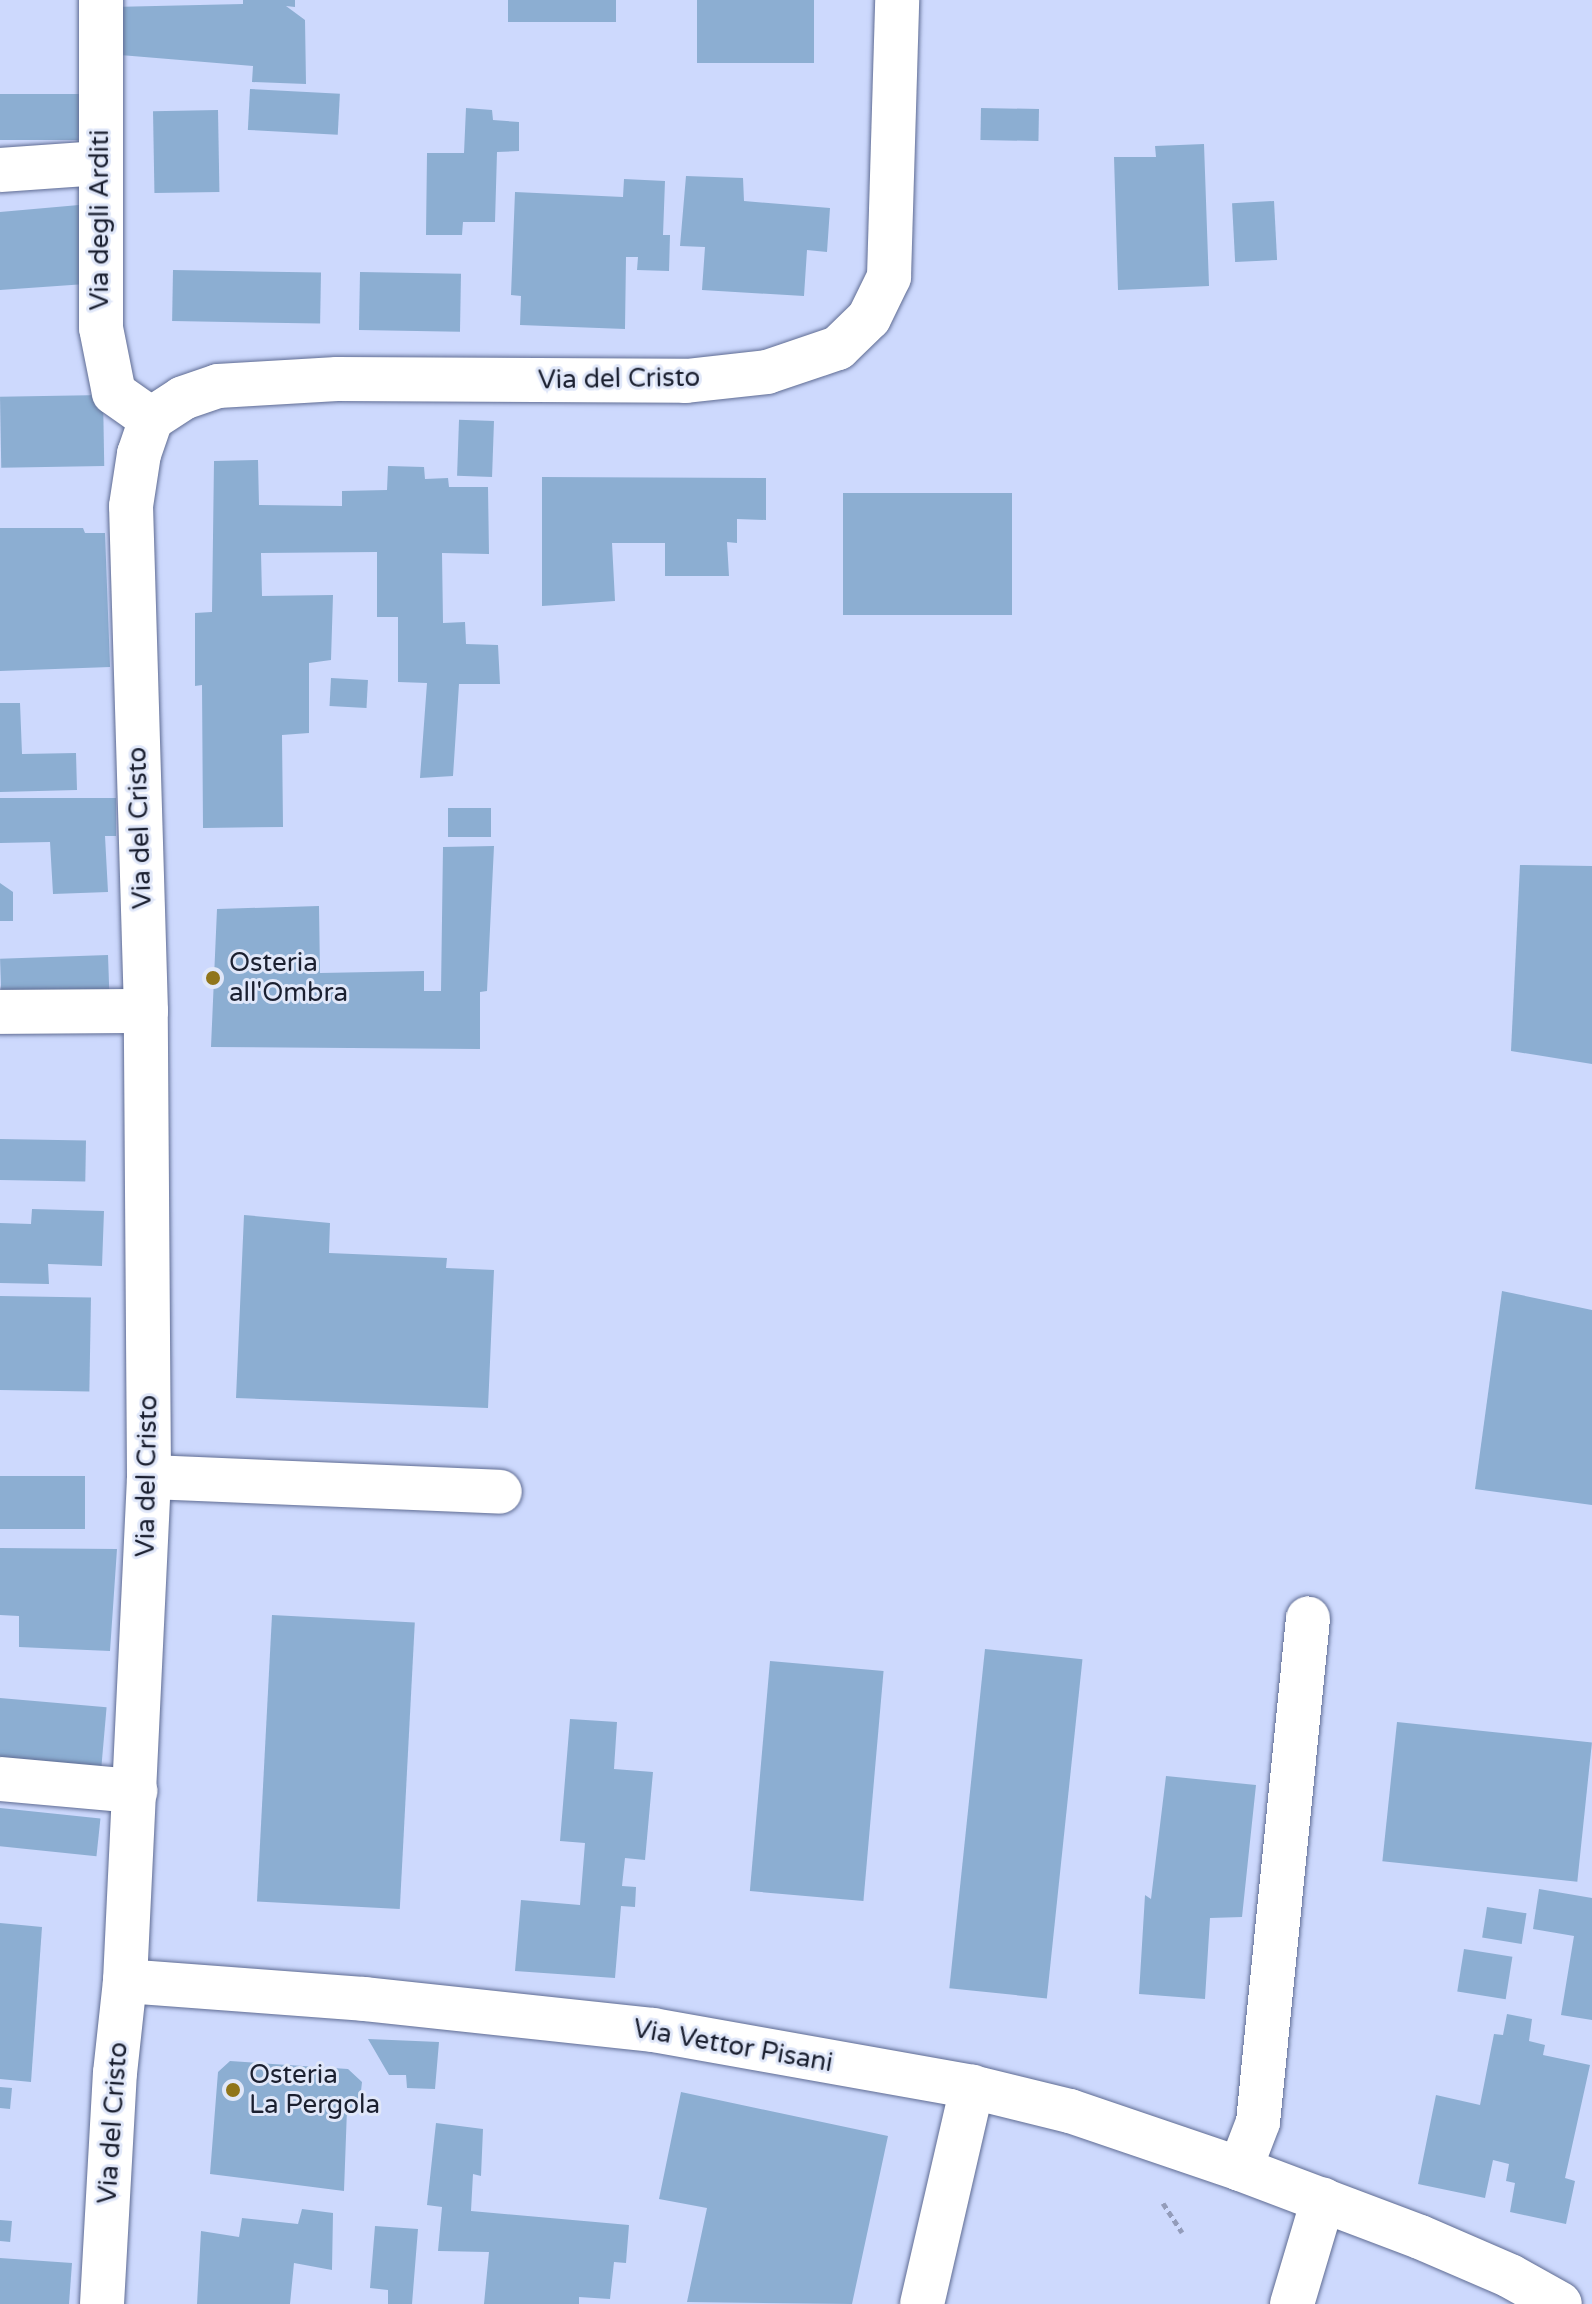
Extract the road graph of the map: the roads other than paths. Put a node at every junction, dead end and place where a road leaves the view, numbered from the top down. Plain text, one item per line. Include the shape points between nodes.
1 (101, 0) edge
2 (897, 0) edge
3 (99, 163) junction
4 (0, 170) edge
5 (151, 419) junction
6 (146, 1011) junction
7 (0, 1012) edge
8 (149, 1477) junction
9 (500, 1492) dead end
10 (1308, 1618) dead end
11 (0, 1779) edge
12 (135, 1791) junction
13 (125, 1981) junction
14 (972, 2087) junction
15 (1240, 2169) junction
16 (1323, 2200) junction
17 (102, 2304) edge
18 (922, 2304) edge
19 (1292, 2304) edge
20 (1560, 2304) edge

1 - 3 street, Via degli Arditi
2 - 5 street, Via del Cristo via 889,277 869,318 838,348 767,372 686,381 337,379 218,386 183,398
3 - 4 street
3 - 5 street, Via degli Arditi via 106,360 114,393
5 - 6 street, Via del Cristo via 131,506
6 - 7 street
6 - 8 street, Via del Cristo
8 - 9 street
8 - 12 street, Via del Cristo
10 - 15 street via 1258,2122
11 - 12 street
12 - 13 street, Via del Cristo
13 - 14 street, Via Vettor Pisani via 364,1999 653,2030
13 - 17 street, Via del Cristo
14 - 15 street, Via Vettor Pisani via 1070,2111
14 - 18 street
15 - 16 street, Via Vettor Pisani
16 - 19 street
16 - 20 street, Via Vettor Pisani via 1510,2276

